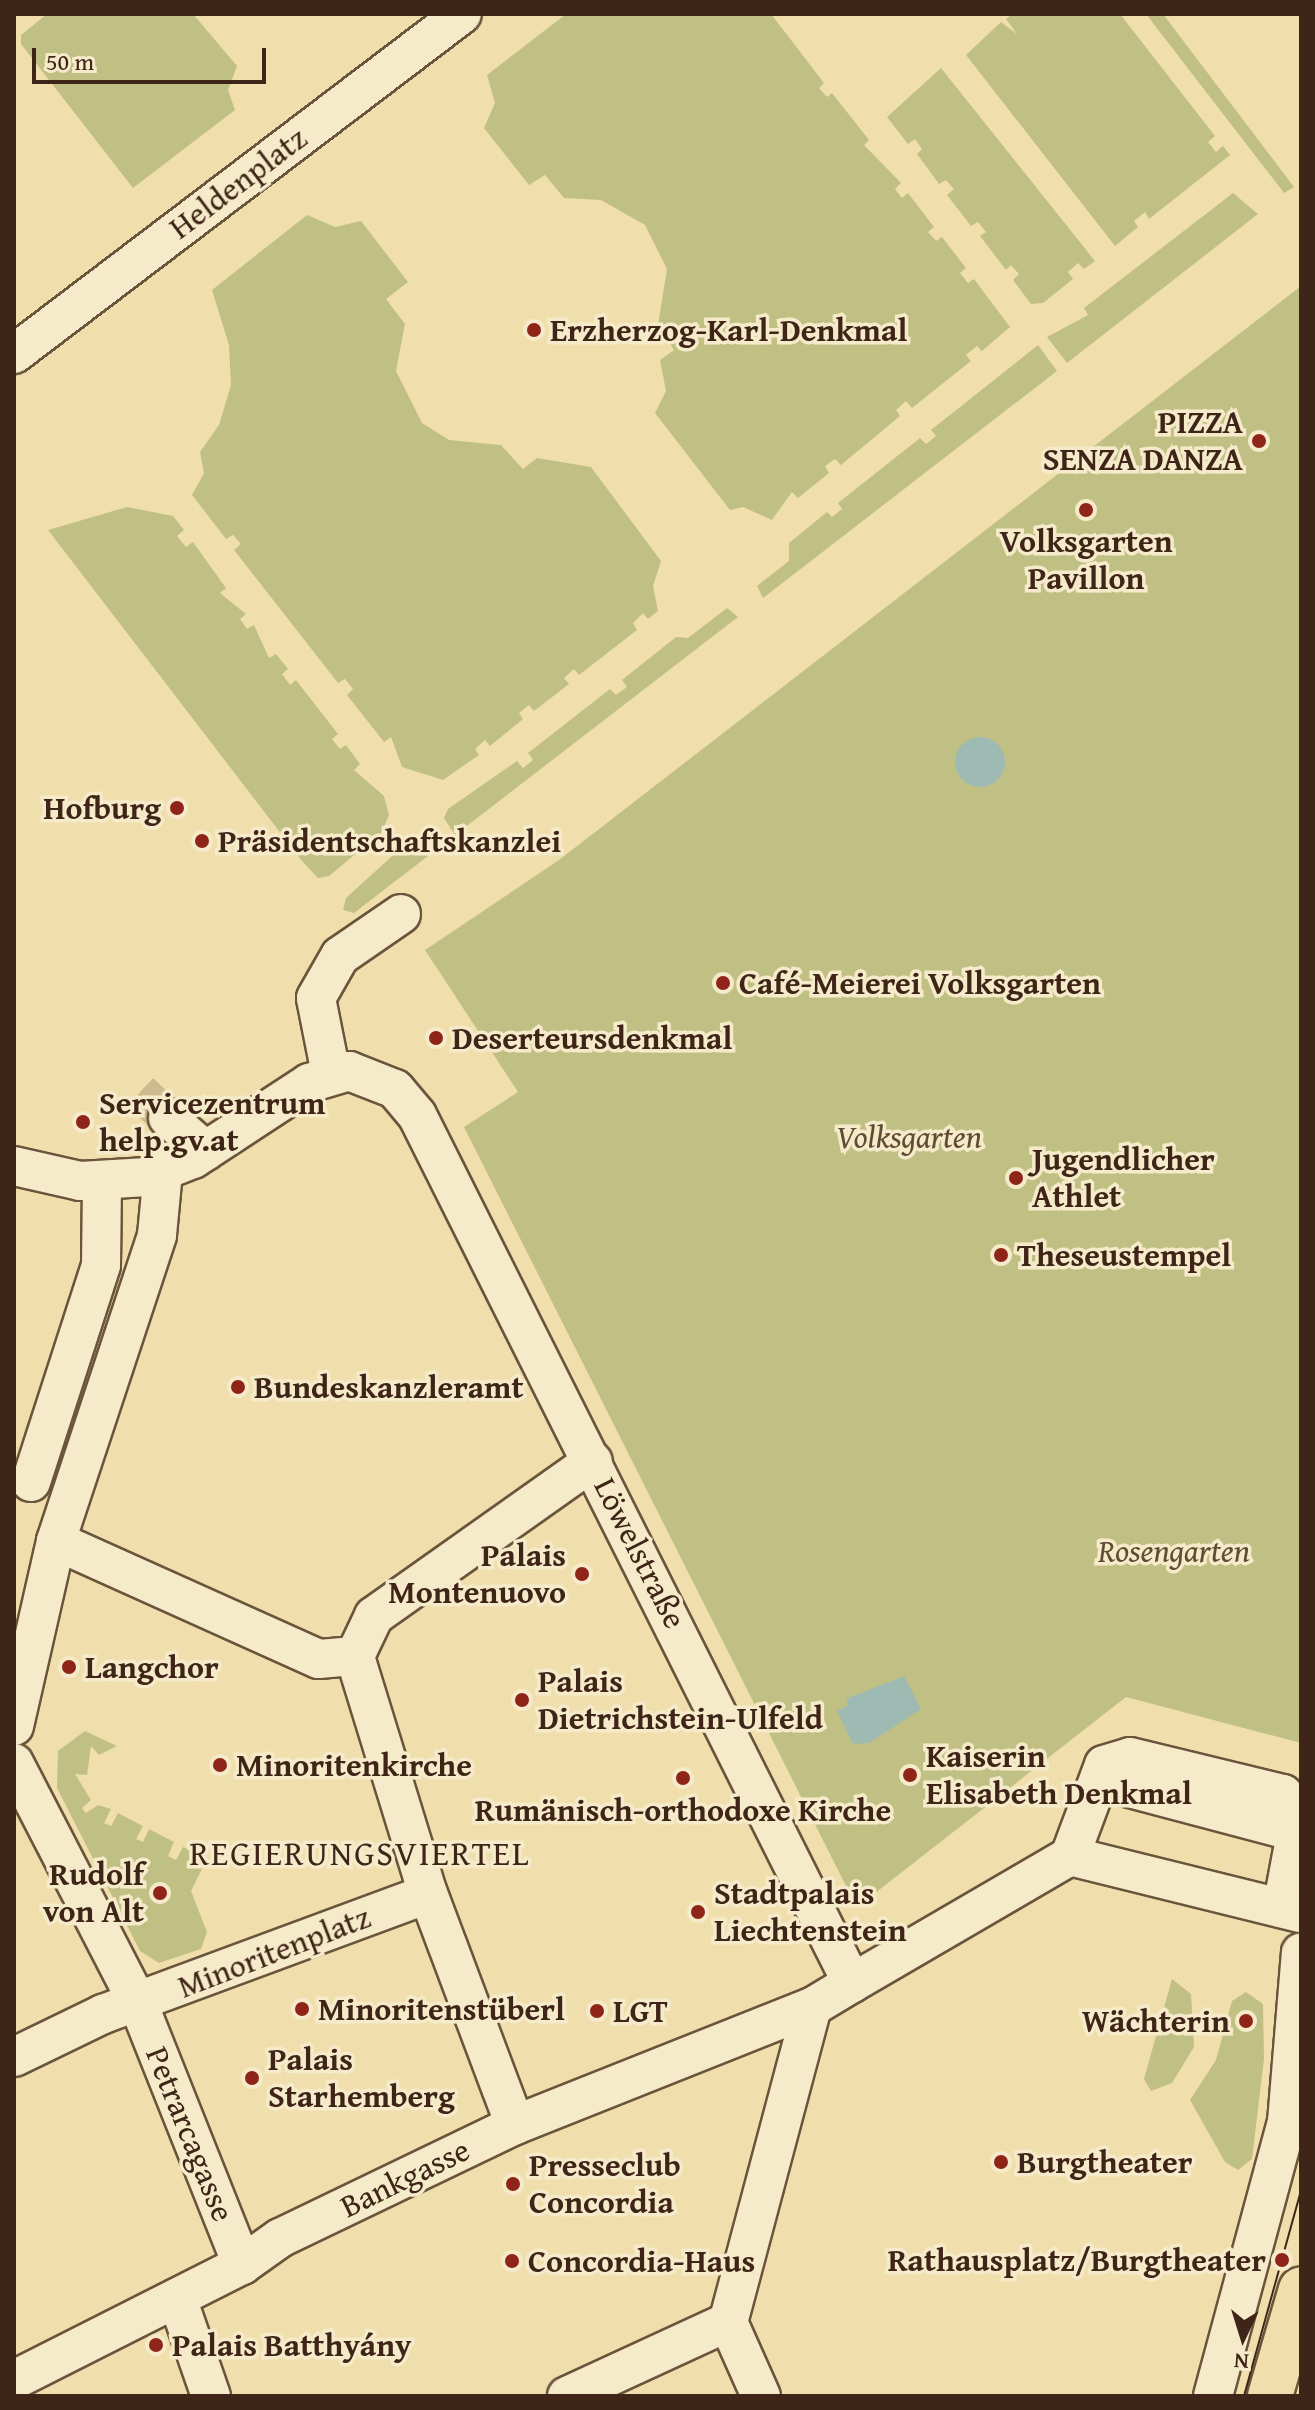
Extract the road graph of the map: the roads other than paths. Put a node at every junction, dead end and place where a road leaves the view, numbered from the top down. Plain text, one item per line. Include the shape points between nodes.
1 (462, 14) edge
2 (14, 354) edge
3 (401, 914) dead end
4 (331, 1074) junction
5 (168, 1118) tunnel mouth
6 (206, 1151) junction
7 (14, 1166) edge
8 (163, 1172) junction
9 (102, 1182) junction
10 (101, 1265) junction
11 (142, 1280) junction
12 (593, 1461) junction
13 (31, 1482) dead end
14 (56, 1541) junction
15 (355, 1656) junction
16 (14, 1726) edge
17 (14, 1763) edge
18 (1070, 1856) junction
19 (428, 1894) junction
20 (1292, 1911) edge
21 (1301, 1953) edge
22 (852, 1983) junction
23 (138, 2003) junction
24 (812, 2007) junction
25 (14, 2057) edge
26 (515, 2125) junction
27 (242, 2265) junction
28 (1301, 2289) edge
29 (177, 2298) junction
30 (728, 2322) junction
31 (14, 2380) edge
32 (211, 2396) edge
33 (567, 2396) edge
34 (761, 2396) edge
35 (1213, 2396) edge
36 (1270, 2396) edge

1 - 2 street, Heldenplatz
3 - 4 street via 340,956 321,987 316,1026
4 - 6 street
4 - 12 street, Löwelstraße via 366,1074 395,1089 434,1148
5 - 6 street
6 - 8 street
7 - 9 street
8 - 9 street
8 - 11 street via 157,1235
9 - 10 street
10 - 11 street
10 - 13 street
11 - 14 street
12 - 15 street via 374,1616
12 - 22 street, Löwelstraße
14 - 15 street via 319,1659
14 - 16 street
15 - 19 street
17 - 23 street, Minoritenplatz
18 - 20 street
18 - 20 street via 1099,1780 1118,1755 1283,1794 1300,1812
18 - 22 street
19 - 23 street, Minoritenplatz
19 - 26 street
21 - 35 street via 1287,2122
22 - 24 street
23 - 25 street
23 - 27 street, Petrarcagasse
24 - 26 street, Bankgasse
24 - 30 street
26 - 27 street, Bankgasse via 280,2238
27 - 29 street, Bankgasse
28 - 36 main road
29 - 31 street, Bankgasse
29 - 32 street
30 - 33 street
30 - 34 street

